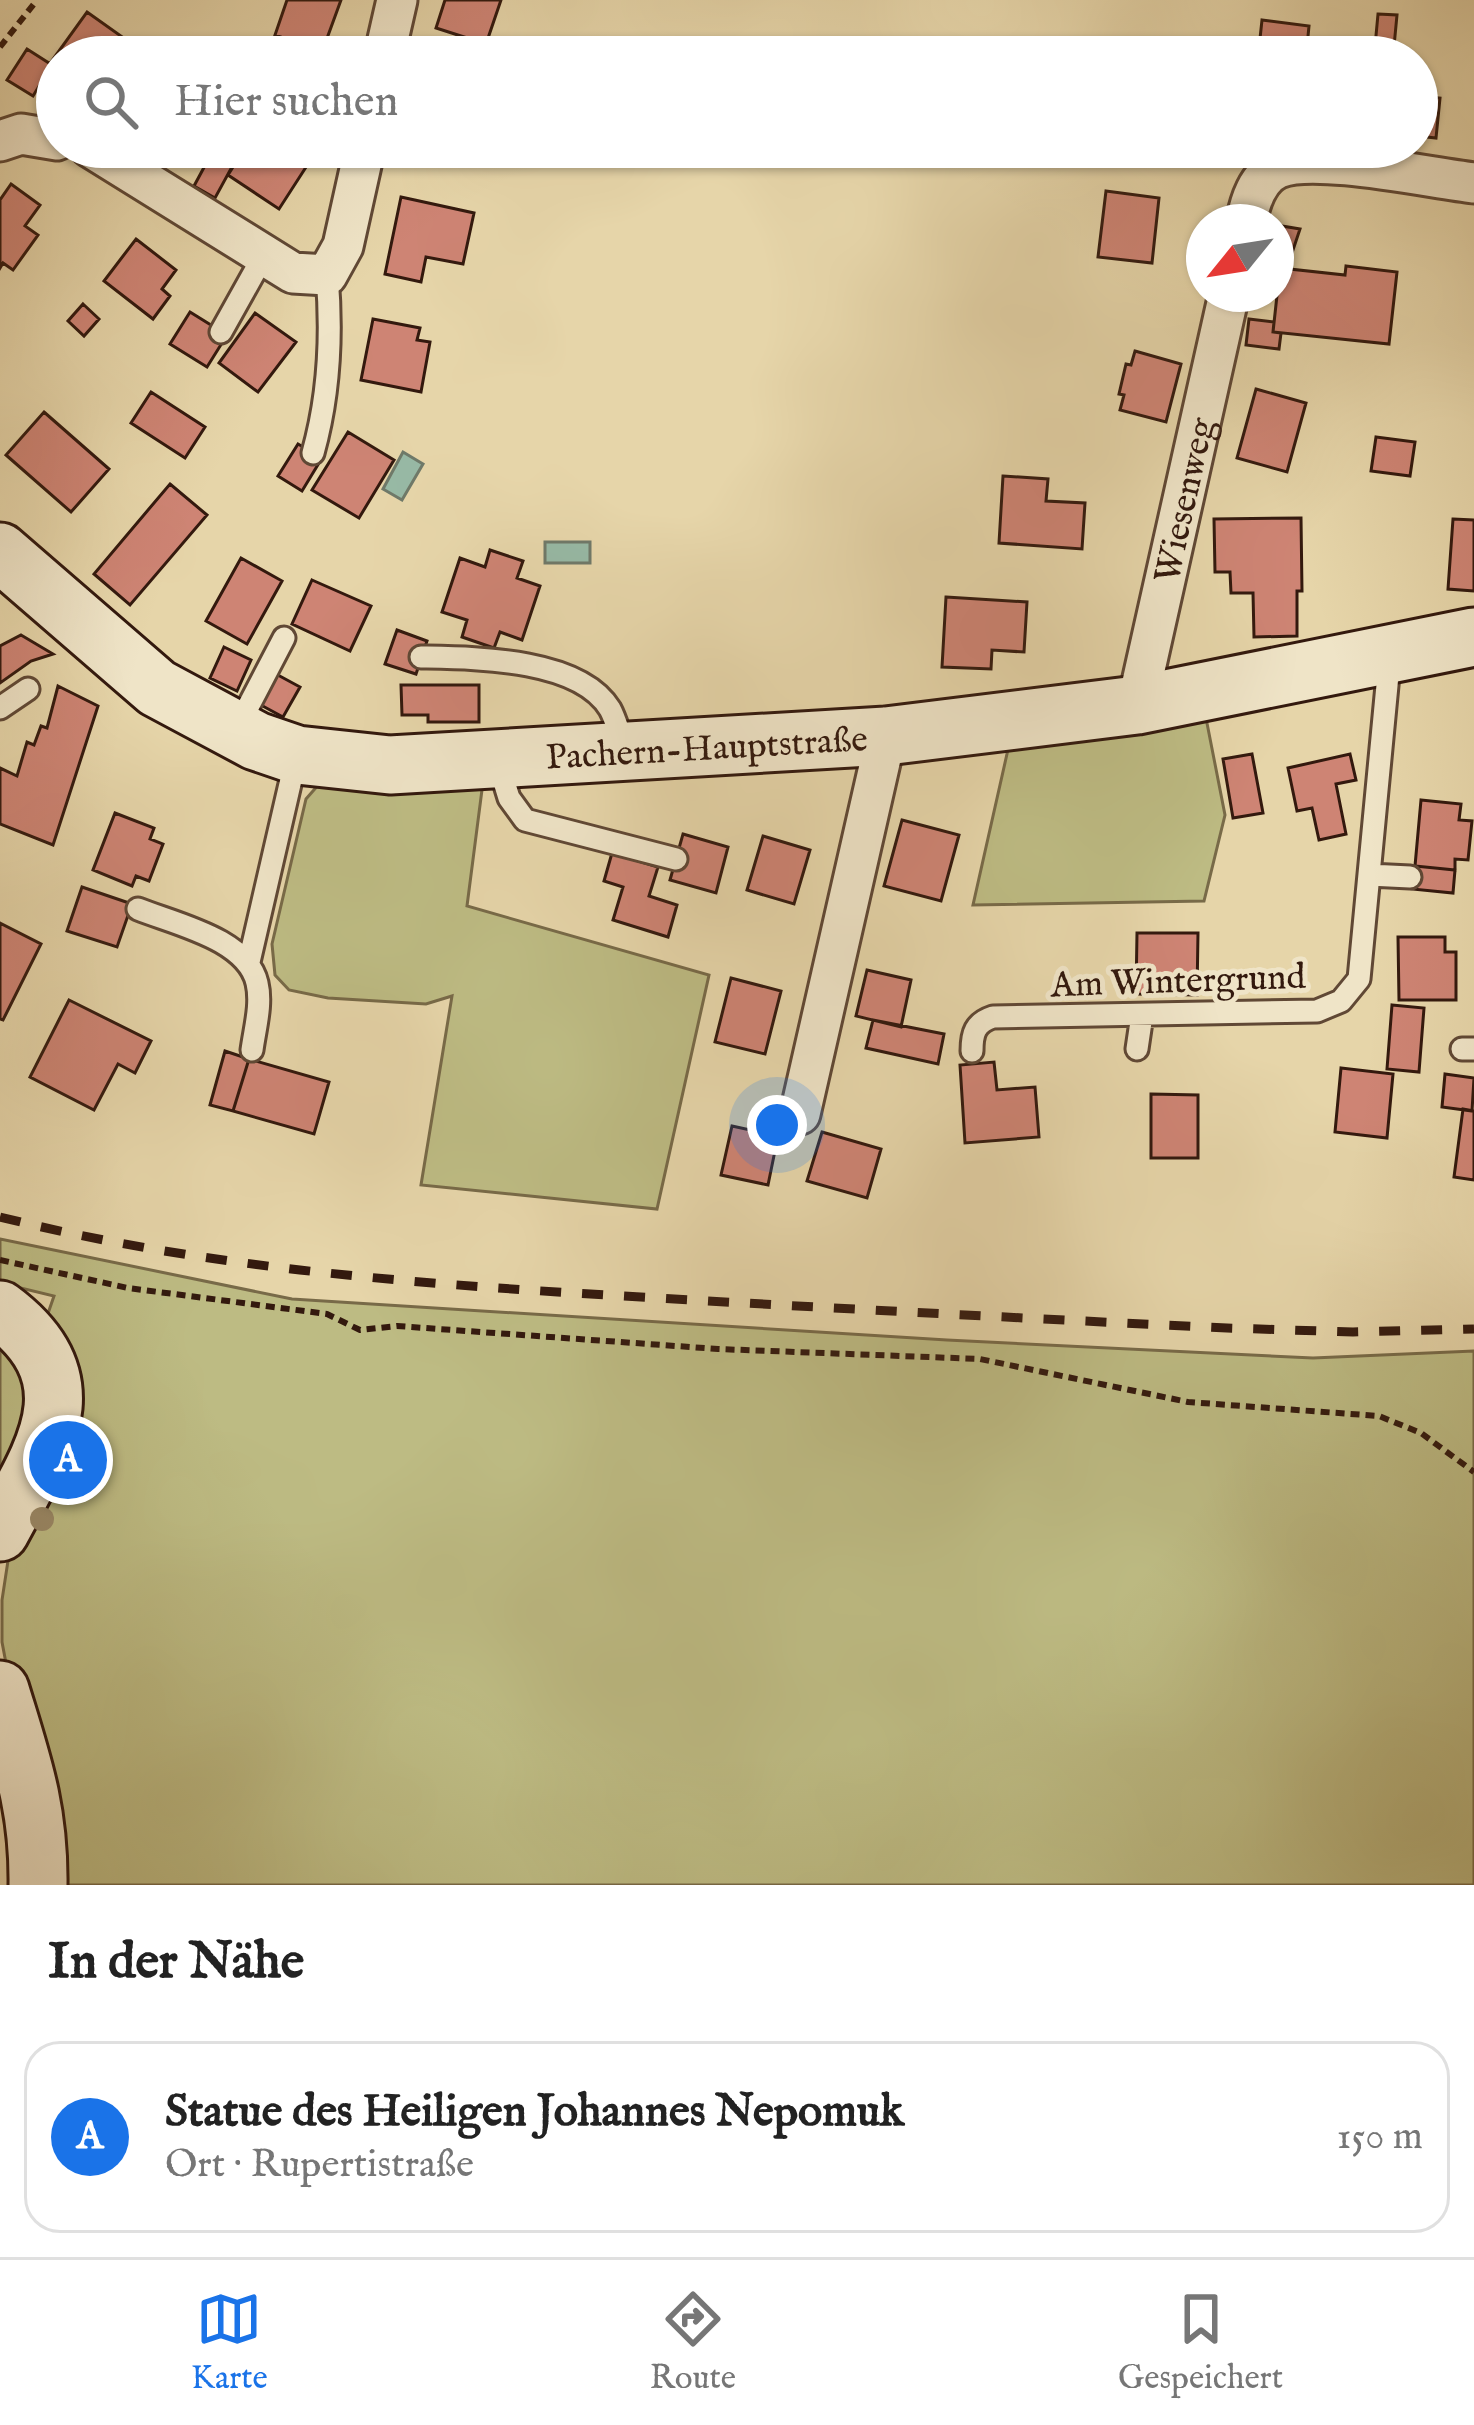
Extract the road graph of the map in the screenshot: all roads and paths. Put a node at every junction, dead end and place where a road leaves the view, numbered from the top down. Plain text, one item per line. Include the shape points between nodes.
1 (37, 0) edge
2 (397, 0) edge
3 (389, 36) edge
4 (0, 47) edge
5 (36, 136) edge
6 (0, 141) edge
7 (124, 168) edge
8 (360, 168) edge
9 (1279, 168) edge
10 (1355, 168) edge
11 (1474, 183) edge
12 (1250, 204) edge
13 (264, 255) junction
14 (327, 275) junction
15 (1225, 312) edge
16 (221, 332) dead end
17 (313, 453) dead end
18 (8, 575) edge
19 (1474, 637) edge
20 (284, 638) dead end
21 (1390, 654) junction
22 (422, 657) dead end
23 (28, 689) dead end
24 (1137, 705) junction
25 (0, 708) edge
26 (236, 730) junction
27 (886, 736) junction
28 (626, 752) junction
29 (297, 755) junction
30 (497, 759) junction
31 (676, 859) dead end
32 (1369, 875) junction
33 (1410, 877) dead end
34 (139, 909) dead end
35 (249, 962) junction
36 (1142, 1015) junction
37 (1137, 1049) dead end
38 (252, 1050) dead end
39 (972, 1051) dead end
40 (800, 1114) dead end
41 (0, 1259) edge
42 (0, 1310) edge
43 (1474, 1472) edge
44 (0, 1532) edge
45 (0, 1690) edge
46 (38, 1885) edge

1 - 4 path
2 - 3 street
5 - 6 street
7 - 13 street
8 - 14 street via 343,246
9 - 12 street
10 - 11 street
13 - 14 street via 293,273
13 - 16 lane
14 - 17 lane via 324,414
15 - 24 street, Wiesenweg
18 - 26 main road, Pachern-Hauptstraße via 157,688
19 - 21 main road, Pachern-Hauptstraße
20 - 26 lane
21 - 24 main road, Pachern-Hauptstraße
21 - 32 lane, Am Wintergrund
22 - 28 lane via 481,658 586,683 610,709
23 - 25 lane
24 - 27 main road, Pachern-Hauptstraße
26 - 29 main road, Pachern-Hauptstraße
27 - 28 main road, Pachern-Hauptstraße
27 - 40 street
28 - 30 main road, Pachern-Hauptstraße
29 - 30 main road, Pachern-Hauptstraße via 390,765
29 - 35 lane
30 - 31 lane via 525,820
32 - 33 lane
32 - 36 lane, Am Wintergrund via 1358,979 1341,1001 1317,1011
34 - 35 lane
35 - 38 lane via 259,999
36 - 37 lane
36 - 39 lane, Am Wintergrund via 993,1017 972,1034
41 - 43 path via 128,1288 327,1314 360,1330 980,1359 1188,1402 1379,1416 1421,1432
42 - 44 main road via 43,1357 56,1410
45 - 46 main road via 29,1778

